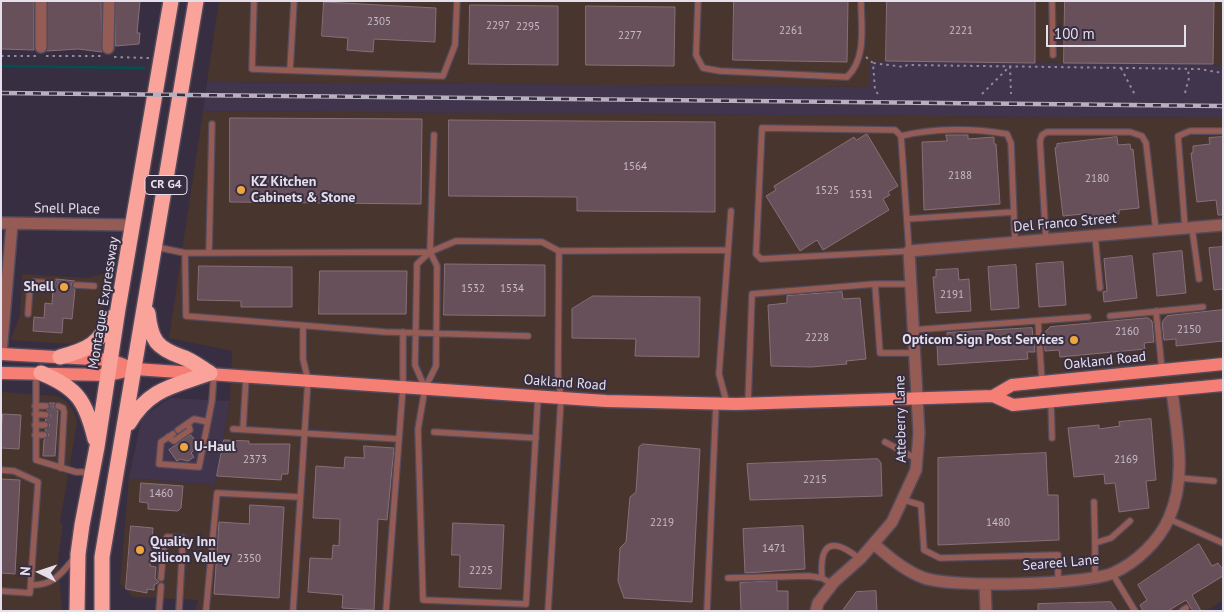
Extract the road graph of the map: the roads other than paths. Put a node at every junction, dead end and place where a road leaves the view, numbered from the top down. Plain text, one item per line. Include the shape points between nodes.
1 (41, 1) edge
2 (109, 1) edge
3 (172, 1) edge
4 (196, 1) edge
5 (254, 1) edge
6 (294, 1) edge
7 (457, 1) edge
8 (698, 1) edge
9 (861, 1) edge
10 (1052, 1) edge
11 (41, 47) dead end
12 (108, 54) road end
13 (1052, 55) dead end
14 (290, 70) junction
15 (212, 124) dead end
16 (1223, 131) edge
17 (434, 135) dead end
18 (900, 136) junction
19 (731, 211) dead end
20 (1014, 212) junction
21 (907, 219) junction
22 (6, 224) edge
23 (132, 225) junction
24 (1223, 225) edge
25 (1189, 228) junction
26 (1156, 231) junction
27 (1095, 236) junction
28 (1046, 240) junction
29 (1015, 242) junction
30 (156, 247) junction
31 (728, 250) junction
32 (559, 251) junction
33 (909, 251) junction
34 (430, 252) junction
35 (186, 253) junction
36 (209, 253) junction
37 (1199, 279) dead end
38 (53, 283) dead end
39 (875, 284) junction
40 (911, 284) junction
41 (76, 285) dead end
42 (94, 286) dead end
43 (1100, 288) dead end
44 (147, 301) junction
45 (1204, 307) dead end
46 (118, 309) junction
47 (1156, 311) junction
48 (28, 314) dead end
49 (1110, 316) dead end
50 (1088, 317) dead end
51 (1038, 321) junction
52 (303, 326) junction
53 (912, 330) junction
54 (403, 332) junction
55 (416, 333) junction
56 (436, 333) junction
57 (528, 336) dead end
58 (914, 353) junction
59 (1, 354) edge
60 (60, 357) junction
61 (1223, 364) edge
62 (110, 367) junction
63 (135, 368) junction
64 (1162, 370) junction
65 (1, 373) edge
66 (38, 373) junction
67 (212, 373) junction
68 (246, 376) junction
69 (308, 380) junction
70 (1042, 382) junction
71 (1223, 385) edge
72 (403, 386) junction
73 (425, 388) junction
74 (1172, 391) junction
75 (538, 396) junction
76 (993, 396) junction
77 (561, 398) junction
78 (917, 400) junction
79 (1051, 402) junction
80 (722, 404) junction
81 (748, 404) junction
82 (35, 406) junction
83 (46, 406) dead end
84 (58, 406) dead end
85 (35, 414) junction
86 (46, 415) dead end
87 (208, 422) junction
88 (188, 423) junction
89 (35, 425) junction
90 (45, 425) dead end
91 (233, 429) dead end
92 (243, 429) junction
93 (178, 430) dead end
94 (125, 431) junction
95 (434, 432) dead end
96 (304, 433) junction
97 (35, 435) junction
98 (44, 436) dead end
99 (536, 438) junction
100 (1052, 438) dead end
101 (399, 439) junction
102 (885, 442) dead end
103 (35, 447) junction
104 (44, 447) dead end
105 (97, 447) junction
106 (917, 459) junction
107 (61, 468) junction
108 (1, 470) edge
109 (92, 472) junction
110 (1180, 478) junction
111 (1214, 481) dead end
112 (300, 497) junction
113 (904, 500) junction
114 (1094, 502) dead end
115 (1169, 519) junction
116 (1130, 521) dead end
117 (1095, 543) junction
118 (1223, 543) edge
119 (874, 544) junction
120 (78, 554) junction
121 (860, 559) junction
122 (1112, 573) junction
123 (1095, 577) junction
124 (161, 578) dead end
125 (728, 578) dead end
126 (822, 578) junction
127 (1058, 580) junction
128 (832, 584) junction
129 (985, 584) junction
130 (31, 585) junction
131 (160, 586) dead end
132 (1, 591) edge
133 (77, 611) edge
134 (102, 611) edge
135 (160, 611) edge
136 (179, 611) edge
137 (206, 611) edge
138 (293, 611) edge
139 (386, 611) edge
140 (548, 611) edge
141 (707, 611) edge
142 (816, 611) edge
143 (986, 611) edge
144 (1135, 611) edge

1 - 11 street
2 - 12 street
3 - 23 highway, Montague Expressway / CR G4
4 - 30 highway, CR G4
5 - 14 lane via 252,69
6 - 14 lane
7 - 14 lane via 454,45 443,76
8 - 9 lane via 696,55 703,68 847,77 853,72 861,52
10 - 13 lane
15 - 36 lane
16 - 25 lane via 1190,131 1178,136
17 - 34 lane
18 - 20 lane via 985,130 1007,134
18 - 21 lane
18 - 33 lane via 895,130 762,128 756,254 766,260
19 - 31 lane
20 - 21 lane
20 - 29 lane
21 - 33 lane
22 - 23 street, Snell Place
22 - 59 street
23 - 46 highway, Montague Expressway / CR G4
24 - 25 street, Del Franco Street
25 - 26 street, Del Franco Street
25 - 37 lane
26 - 27 street, Del Franco Street
26 - 28 lane via 1146,143 1142,136 1130,132 1047,132 1040,141
27 - 28 street, Del Franco Street
27 - 43 lane
28 - 29 street, Del Franco Street
29 - 33 street, Del Franco Street
30 - 35 lane
30 - 44 highway, CR G4
31 - 32 lane
31 - 80 lane via 719,374
32 - 34 lane via 542,242 456,241
32 - 77 lane via 558,374
33 - 40 street, Atteberry Lane
34 - 36 lane
34 - 55 lane via 417,264
34 - 56 lane via 437,266
35 - 36 lane
35 - 52 lane via 186,316
38 - 48 lane via 34,282 30,286
39 - 40 lane
39 - 58 lane via 880,353
39 - 81 lane via 752,294
40 - 53 street, Atteberry Lane
41 - 42 lane
44 - 63 highway, CR G4
44 - 67 highway via 150,330 162,349
45 - 47 lane
46 - 60 highway via 94,345
46 - 62 highway, Montague Expressway / CR G4
47 - 49 lane
47 - 64 lane
50 - 51 lane
51 - 53 lane
51 - 70 lane
52 - 54 lane
52 - 69 lane
53 - 58 street, Atteberry Lane
54 - 55 lane
54 - 72 lane
55 - 56 lane
55 - 73 lane via 415,365
56 - 57 lane
56 - 73 lane via 436,366
58 - 78 street, Atteberry Lane
59 - 60 main road
60 - 62 main road
61 - 64 main road, Oakland Road
62 - 63 main road, Oakland Road
62 - 66 main road
62 - 105 highway, Montague Expressway / CR G4
63 - 67 main road, Oakland Road
63 - 94 highway, CR G4
64 - 70 main road, Oakland Road
65 - 66 main road
66 - 82 lane
66 - 105 highway via 75,393 83,402
67 - 68 main road, Oakland Road
67 - 87 lane
67 - 94 highway via 145,400
68 - 69 main road, Oakland Road
68 - 92 lane
69 - 72 main road, Oakland Road
69 - 96 lane
70 - 76 main road, Oakland Road via 1012,385
71 - 74 main road, Oakland Road
72 - 73 main road, Oakland Road
72 - 101 lane
73 - 75 main road, Oakland Road
73 - 99 lane via 418,429 424,600 526,604
74 - 79 main road, Oakland Road
74 - 110 street, Seareel Lane
75 - 77 main road, Oakland Road
75 - 99 lane
76 - 78 main road, Oakland Road
76 - 79 main road, Oakland Road via 1013,405
77 - 80 main road, Oakland Road
77 - 140 lane
78 - 81 main road, Oakland Road
78 - 106 street, Atteberry Lane
79 - 100 lane
80 - 81 main road, Oakland Road
80 - 141 lane
82 - 83 lane
82 - 85 lane
84 - 107 lane via 63,408 59,448
85 - 86 lane
85 - 89 lane
87 - 88 lane via 194,419
87 - 88 lane via 199,467 159,464 161,442 170,436 174,441 190,430
88 - 93 lane
89 - 90 lane
89 - 97 lane
91 - 92 lane
92 - 96 lane
94 - 134 highway, CR G4 via 102,557
95 - 99 lane
96 - 101 lane
96 - 112 lane
97 - 98 lane
97 - 103 lane
101 - 139 lane
102 - 106 lane
103 - 104 lane
103 - 107 lane via 36,460
105 - 109 highway, Montague Expressway / CR G4
106 - 113 street, Atteberry Lane
107 - 109 lane
108 - 130 lane via 14,470 38,482
109 - 120 highway, Montague Expressway / CR G4
110 - 111 lane
110 - 115 street, Seareel Lane
112 - 137 lane via 216,494
112 - 138 lane
113 - 119 street, Atteberry Lane
113 - 127 lane via 921,505 924,550 932,555 940,558 1058,555
114 - 117 lane
115 - 118 lane
115 - 122 street, Seareel Lane via 1144,551
116 - 117 lane via 1106,540
117 - 123 lane
119 - 121 street, Atteberry Lane
119 - 129 street, Seareel Lane via 893,561 923,578
120 - 130 lane via 51,583
120 - 133 highway, Montague Expressway / CR G4
121 - 126 lane via 840,545 830,546 824,551
121 - 128 street, Atteberry Lane
122 - 123 street, Seareel Lane
122 - 144 lane
123 - 127 street, Seareel Lane
124 - 136 lane via 167,537 183,538
125 - 126 lane
126 - 128 lane
127 - 129 street, Seareel Lane
128 - 142 street, Atteberry Lane
129 - 143 street
130 - 132 lane via 30,593
131 - 135 lane

